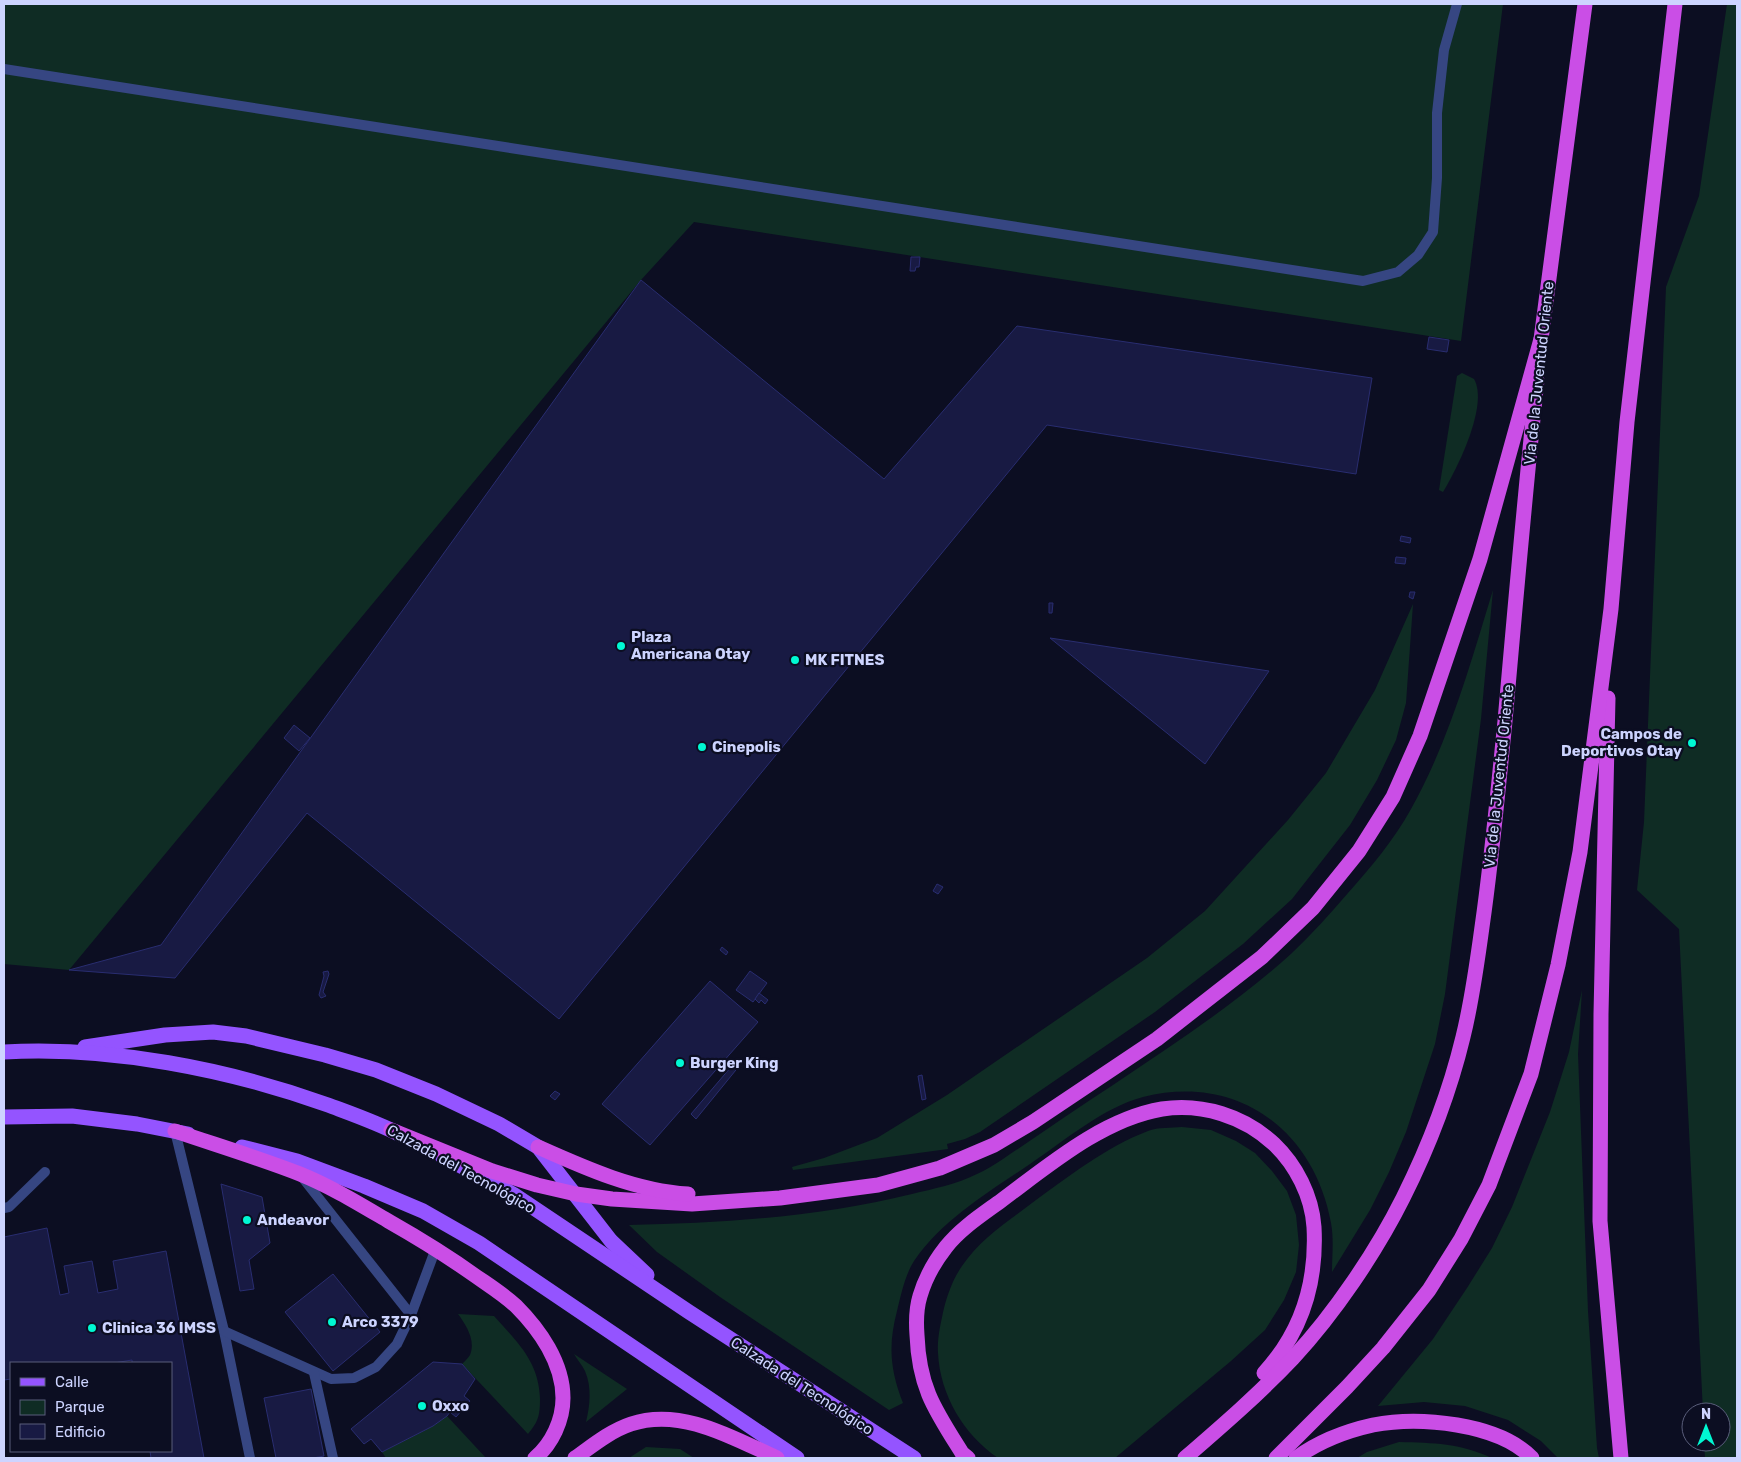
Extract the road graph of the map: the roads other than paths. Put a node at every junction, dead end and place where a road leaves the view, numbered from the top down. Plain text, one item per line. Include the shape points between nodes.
1 (1456, 4) edge
2 (1585, 4) edge
3 (1675, 4) edge
4 (4, 70) edge
5 (1541, 339) junction
6 (1611, 609) junction
7 (63, 1051) junction
8 (4, 1052) edge
9 (4, 1116) edge
10 (391, 1130) junction
11 (175, 1131) junction
12 (538, 1147) junction
13 (45, 1172) dead end
14 (300, 1174) junction
15 (576, 1194) junction
16 (780, 1198) junction
17 (4, 1208) edge
18 (436, 1248) junction
19 (689, 1312) junction
20 (411, 1315) junction
21 (224, 1331) junction
22 (314, 1373) junction
23 (250, 1458) edge
24 (333, 1458) edge
25 (535, 1458) edge
26 (575, 1458) edge
27 (777, 1458) edge
28 (797, 1458) edge
29 (914, 1458) edge
30 (968, 1458) edge
31 (1184, 1458) edge
32 (1276, 1458) edge
33 (1296, 1458) edge
34 (1532, 1458) edge
35 (1621, 1458) edge

1 - 4 lane via 1444,50 1437,113 1433,232 1418,255 1398,272 1363,281
2 - 5 highway, Via de la Juventud Oriente
3 - 6 highway via 1627,422
5 - 16 highway via 1480,559 1420,736 1393,797 1358,851 1313,908 1262,957 1157,1039 994,1145 940,1168 878,1185
5 - 31 highway, Via de la Juventud Oriente via 1493,846 1474,988 1447,1091 1403,1198 1331,1311 1294,1357 1239,1411
6 - 32 highway via 1580,852 1558,965 1531,1074 1516,1116 1489,1184 1461,1239 1429,1290 1383,1348
6 - 35 highway via 1600,1014 1600,1221
7 - 8 main road, Calzada del Tecnológico
7 - 10 main road, Calzada del Tecnológico via 123,1056 231,1075 286,1090
7 - 12 main road via 165,1035 213,1032 246,1036 325,1055 385,1074 499,1124
9 - 11 main road via 72,1116
10 - 15 highway via 492,1170
10 - 19 main road, Calzada del Tecnológico via 513,1194
11 - 14 highway
11 - 21 lane
11 - 28 main road via 296,1161 423,1212 517,1267
12 - 15 main road
12 - 16 highway via 622,1180 673,1193
13 - 17 lane via 9,1207
14 - 18 highway via 332,1188
14 - 20 lane
15 - 16 highway via 692,1204
15 - 19 main road via 611,1241
18 - 20 lane
18 - 25 highway via 515,1305 533,1324 552,1355 563,1389 563,1408 551,1439
19 - 29 main road, Calzada del Tecnológico
20 - 22 lane via 397,1344 376,1367 354,1378 331,1380
21 - 22 lane
21 - 23 lane
22 - 24 lane
26 - 27 highway via 600,1440 630,1425 657,1419 686,1422 719,1432
30 - 31 highway via 934,1409 920,1366 917,1311 926,1279 935,1264 961,1232 1075,1148 1122,1121 1163,1109 1186,1108 1231,1116 1249,1124 1283,1152 1294,1168 1309,1203 1315,1243 1311,1283 1295,1331 1276,1360
33 - 34 highway via 1355,1430 1404,1422 1460,1426 1492,1433

